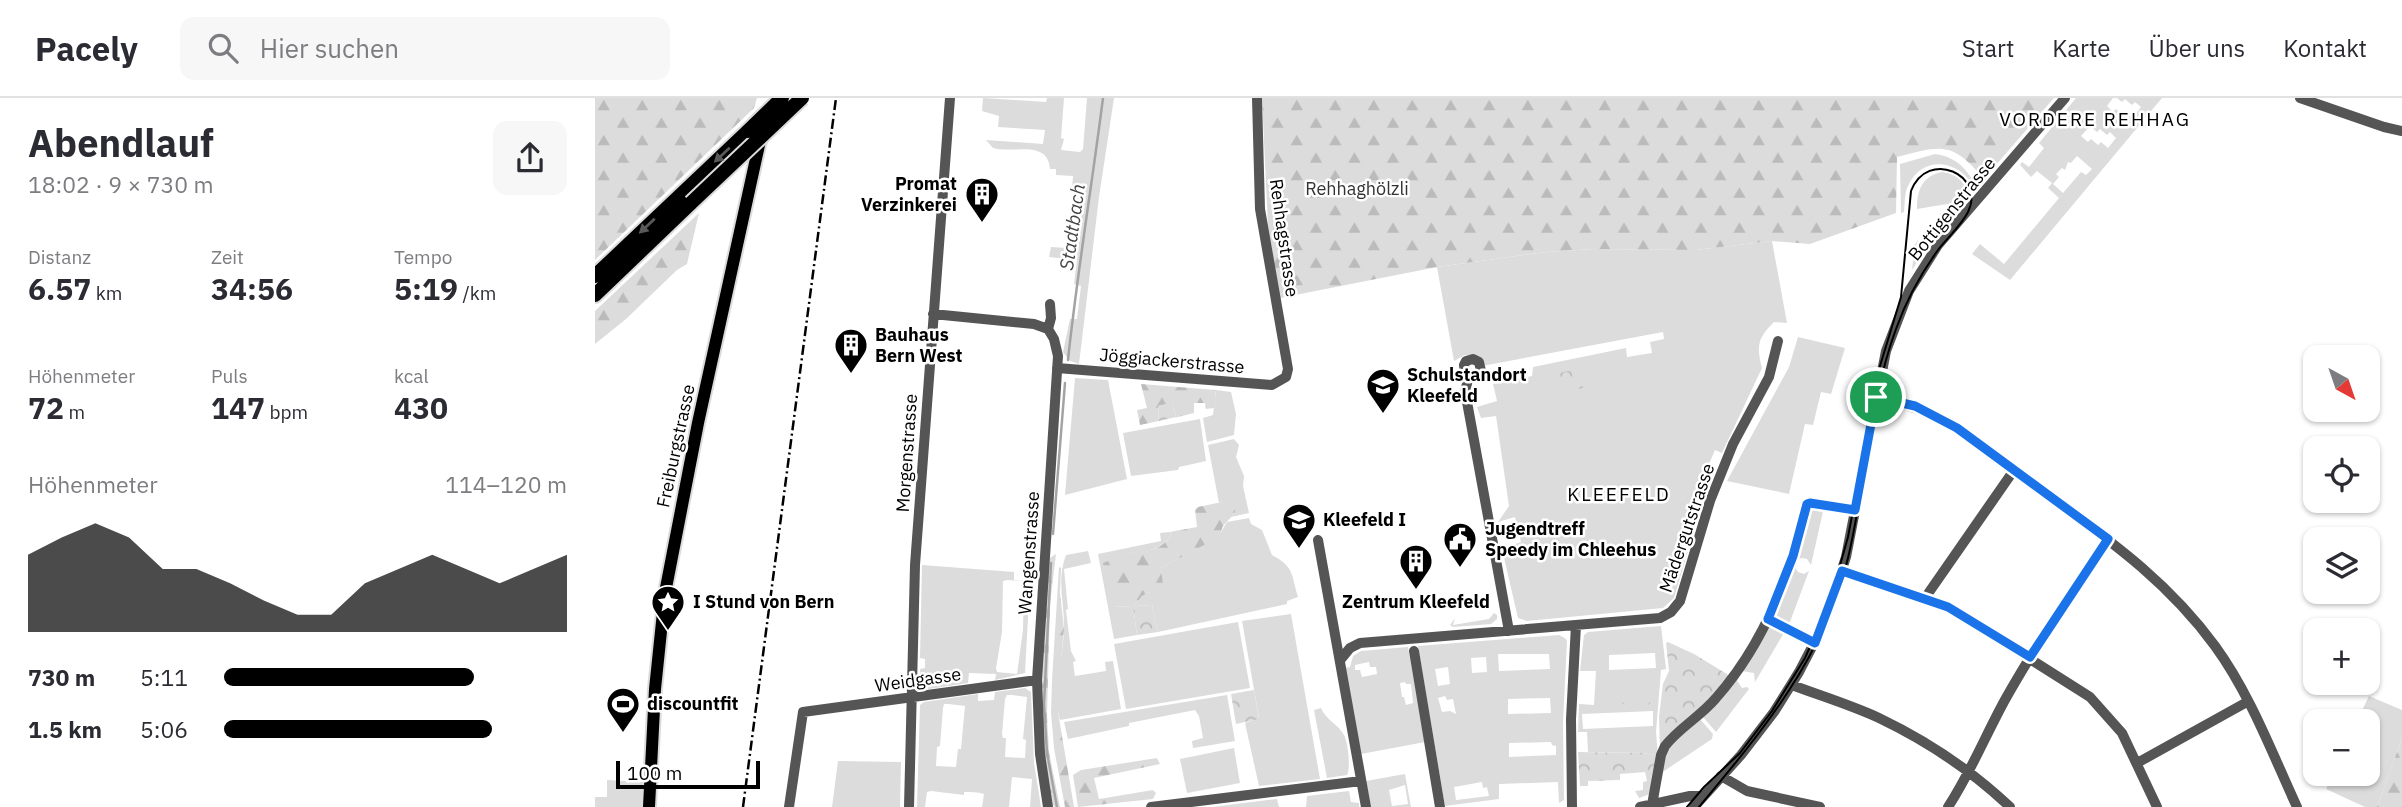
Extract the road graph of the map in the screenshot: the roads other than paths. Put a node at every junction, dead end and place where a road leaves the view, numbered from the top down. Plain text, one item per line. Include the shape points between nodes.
1 (773, 98) edge
2 (782, 98) edge
3 (801, 98) edge
4 (1257, 98) edge
5 (2065, 98) edge
6 (2300, 98) edge
7 (950, 100) edge
8 (2402, 131) edge
9 (595, 276) edge
10 (595, 295) edge
11 (1050, 304) dead end
12 (933, 314) junction
13 (1048, 329) junction
14 (1778, 341) dead end
15 (1057, 368) junction
16 (1471, 377) dead end
17 (1283, 380) joint
18 (1876, 397) junction
19 (2014, 470) junction
20 (1855, 510) junction
21 (2108, 539) junction
22 (1318, 540) dead end
23 (1842, 571) junction
24 (1925, 598) junction
25 (1768, 619) junction
26 (1576, 625) junction
27 (1509, 631) junction
28 (1815, 643) junction
29 (1414, 651) dead end
30 (2030, 657) junction
31 (1341, 659) junction
32 (1037, 680) junction
33 (1792, 685) junction
34 (912, 697) junction
35 (2248, 702) junction
36 (2137, 763) junction
37 (1969, 773) junction
38 (1721, 776) junction
39 (1361, 781) junction
40 (1702, 796) junction
41 (1652, 805) junction
42 (649, 807) edge
43 (789, 807) edge
44 (909, 807) edge
45 (1048, 807) edge
46 (1151, 807) edge
47 (1366, 807) edge
48 (1440, 807) edge
49 (1572, 807) edge
50 (1640, 807) edge
51 (1694, 807) edge
52 (1819, 807) edge
53 (1948, 807) edge
54 (2010, 807) edge
55 (2157, 807) edge
56 (2297, 807) edge

1 - 42 main road, Freiburgstrasse via 739,229 664,602
2 -> 9 highway, bridge
3 - 10 highway, bridge
4 - 17 street, Rehhagstrasse via 1260,209 1288,369
5 - 18 street, Bottigenstrasse via 1920,272 1893,327
6 - 8 street
7 - 12 street, Morgenstrasse
11 - 13 street, Wangenstrasse
12 - 13 street
12 - 34 street, Morgenstrasse via 915,565
13 - 15 street, Wangenstrasse via 1057,348
14 - 26 street, Mädergutstrasse via 1769,377 1710,501 1679,604 1660,618
15 - 17 street, Jöggiackerstrasse via 1262,384
15 - 32 street, Wangenstrasse
16 - 27 street via 1465,390
18 - 19 street via 1938,416
18 - 20 street, Bottigenstrasse
19 - 21 street
19 - 24 street
20 - 23 street, Bottigenstrasse
20 - 25 street via 1807,504
21 - 30 street
21 - 35 street via 2153,575 2190,614
22 - 31 street
23 - 24 street
23 - 28 street, Bottigenstrasse
24 - 30 street
25 - 28 street
25 - 41 street via 1725,688 1665,746
26 - 27 street, Mädergutstrasse
26 - 49 street
27 - 31 street, Mädergutstrasse via 1360,643
28 - 33 street, Bottigenstrasse
29 - 48 street
30 - 36 street via 2097,703 2118,727
30 - 37 street
31 - 39 street
32 - 34 street, Weidgasse
32 - 45 street, Wangenstrasse
33 - 37 street via 1878,718
33 - 38 street, Bottigenstrasse
34 - 43 street, Weidgasse via 803,712
34 - 44 street, Morgenstrasse
35 - 36 street
35 - 56 street
36 - 55 street
37 - 53 street
37 - 54 street
38 - 40 street, Bottigenstrasse
38 - 52 street via 1742,789
39 - 46 street
39 - 47 street
40 - 41 street
40 - 51 street, Bottigenstrasse
41 - 50 street

